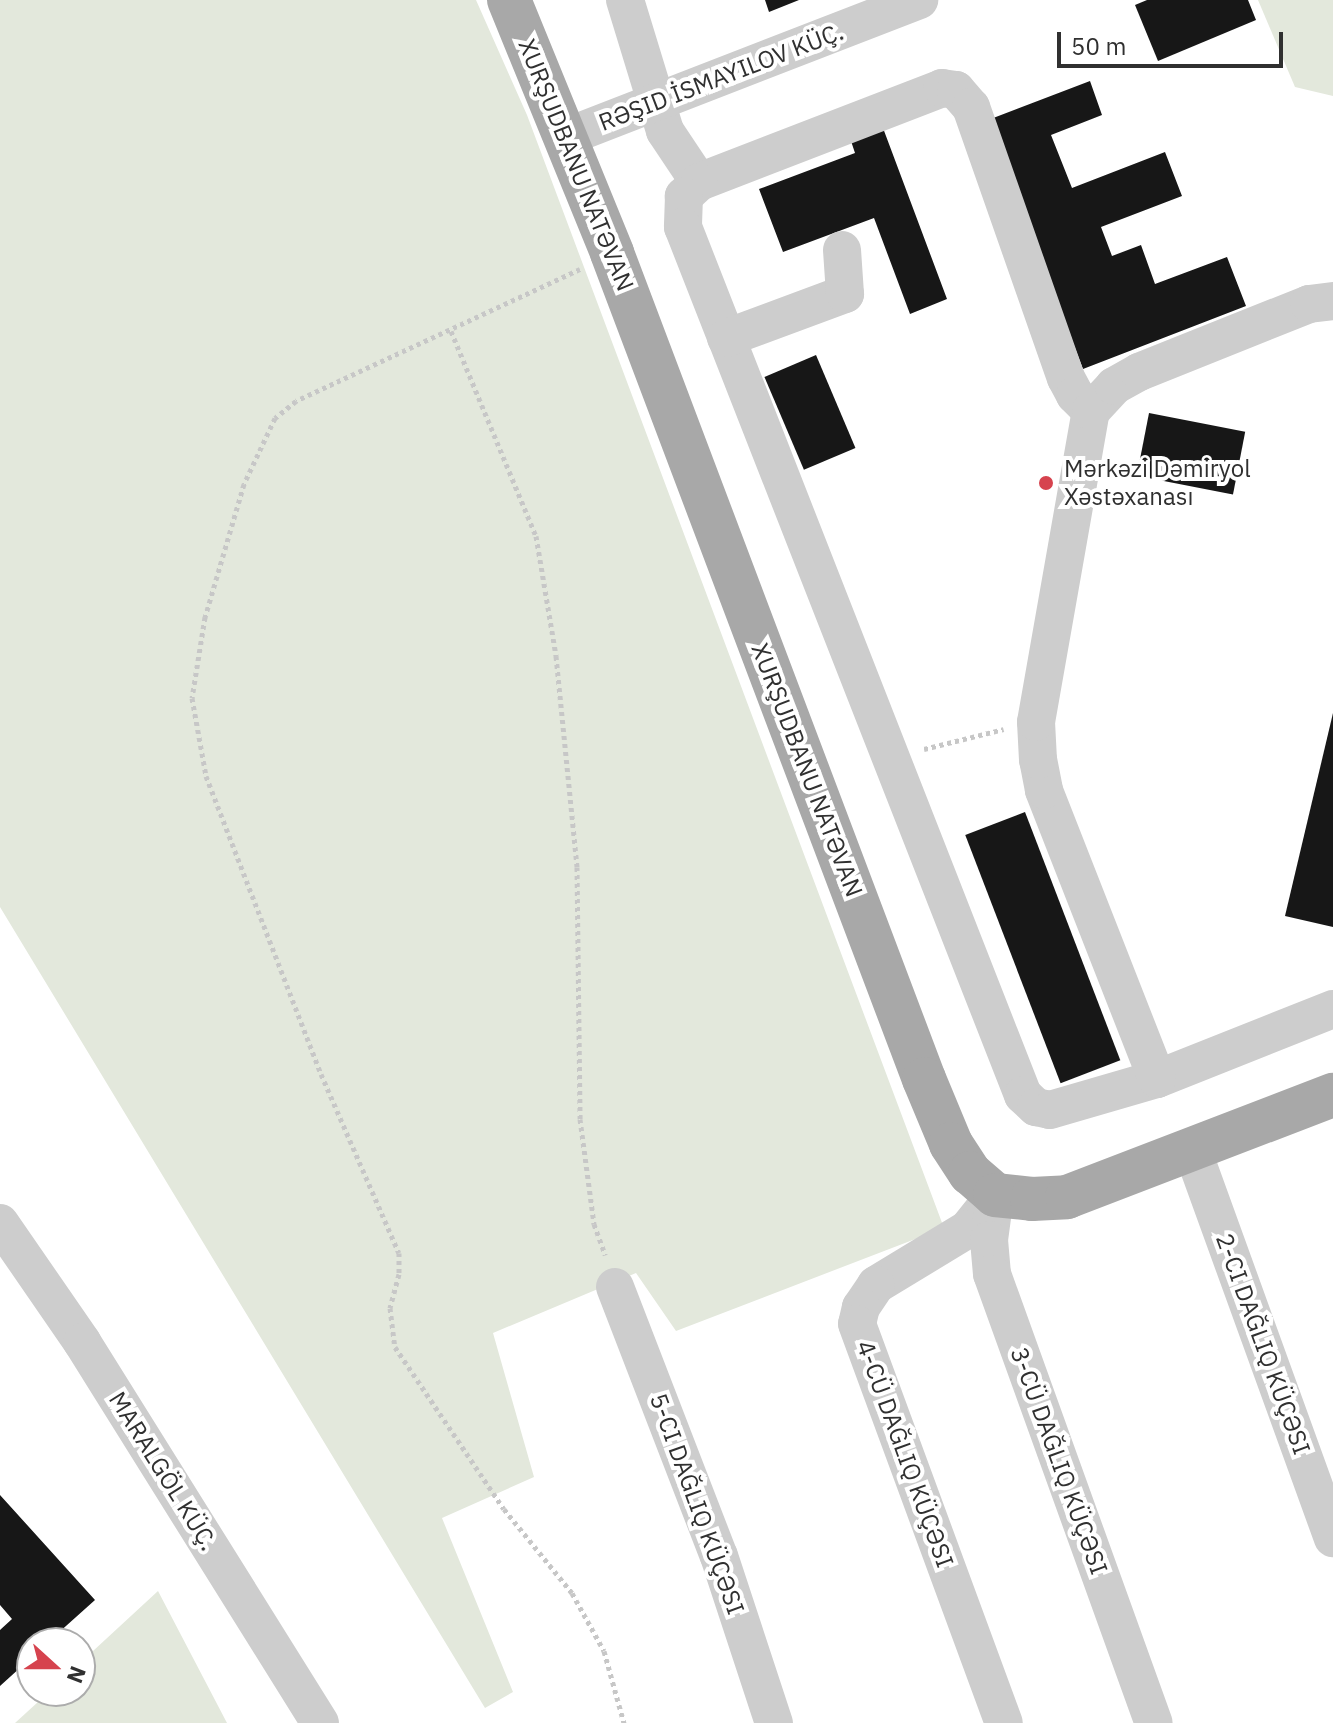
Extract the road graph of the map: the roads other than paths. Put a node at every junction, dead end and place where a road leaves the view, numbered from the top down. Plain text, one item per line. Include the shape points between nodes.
1 (509, 0) edge
2 (625, 0) edge
3 (919, 0) edge
4 (657, 104) junction
5 (566, 137) junction
6 (699, 182) junction
7 (842, 250) dead end
8 (1333, 301) edge
9 (726, 338) junction
10 (1091, 411) junction
11 (1333, 1009) edge
12 (1157, 1079) junction
13 (1333, 1095) edge
14 (1192, 1149) junction
15 (995, 1195) junction
16 (0, 1223) edge
17 (615, 1287) road end
18 (1333, 1538) edge
19 (320, 1723) edge
20 (774, 1723) edge
21 (1004, 1723) edge
22 (1154, 1723) edge

1 - 5 main road, XURŞUDBANU NATƏVAN
2 - 4 street
3 - 4 street
4 - 5 street
4 - 6 street via 665,131
5 - 15 main road, XURŞUDBANU NATƏVAN via 924,1079 951,1144 970,1173
6 - 9 street via 684,196 683,227
6 - 10 street via 942,88 956,90 971,107 1066,378
7 - 9 street via 845,294
8 - 10 street via 1309,304 1139,372 1114,386
9 - 12 street via 1023,1095 1036,1107 1050,1110
10 - 12 street via 1036,722 1038,760 1044,790
11 - 12 street
13 - 14 main road
14 - 15 main road via 1067,1197
14 - 18 street
15 - 21 street via 968,1229 876,1285 857,1324
15 - 22 street via 989,1240 992,1274
16 - 19 street, MARALGÖL KÜÇ. via 82,1342
17 - 20 street via 719,1556

